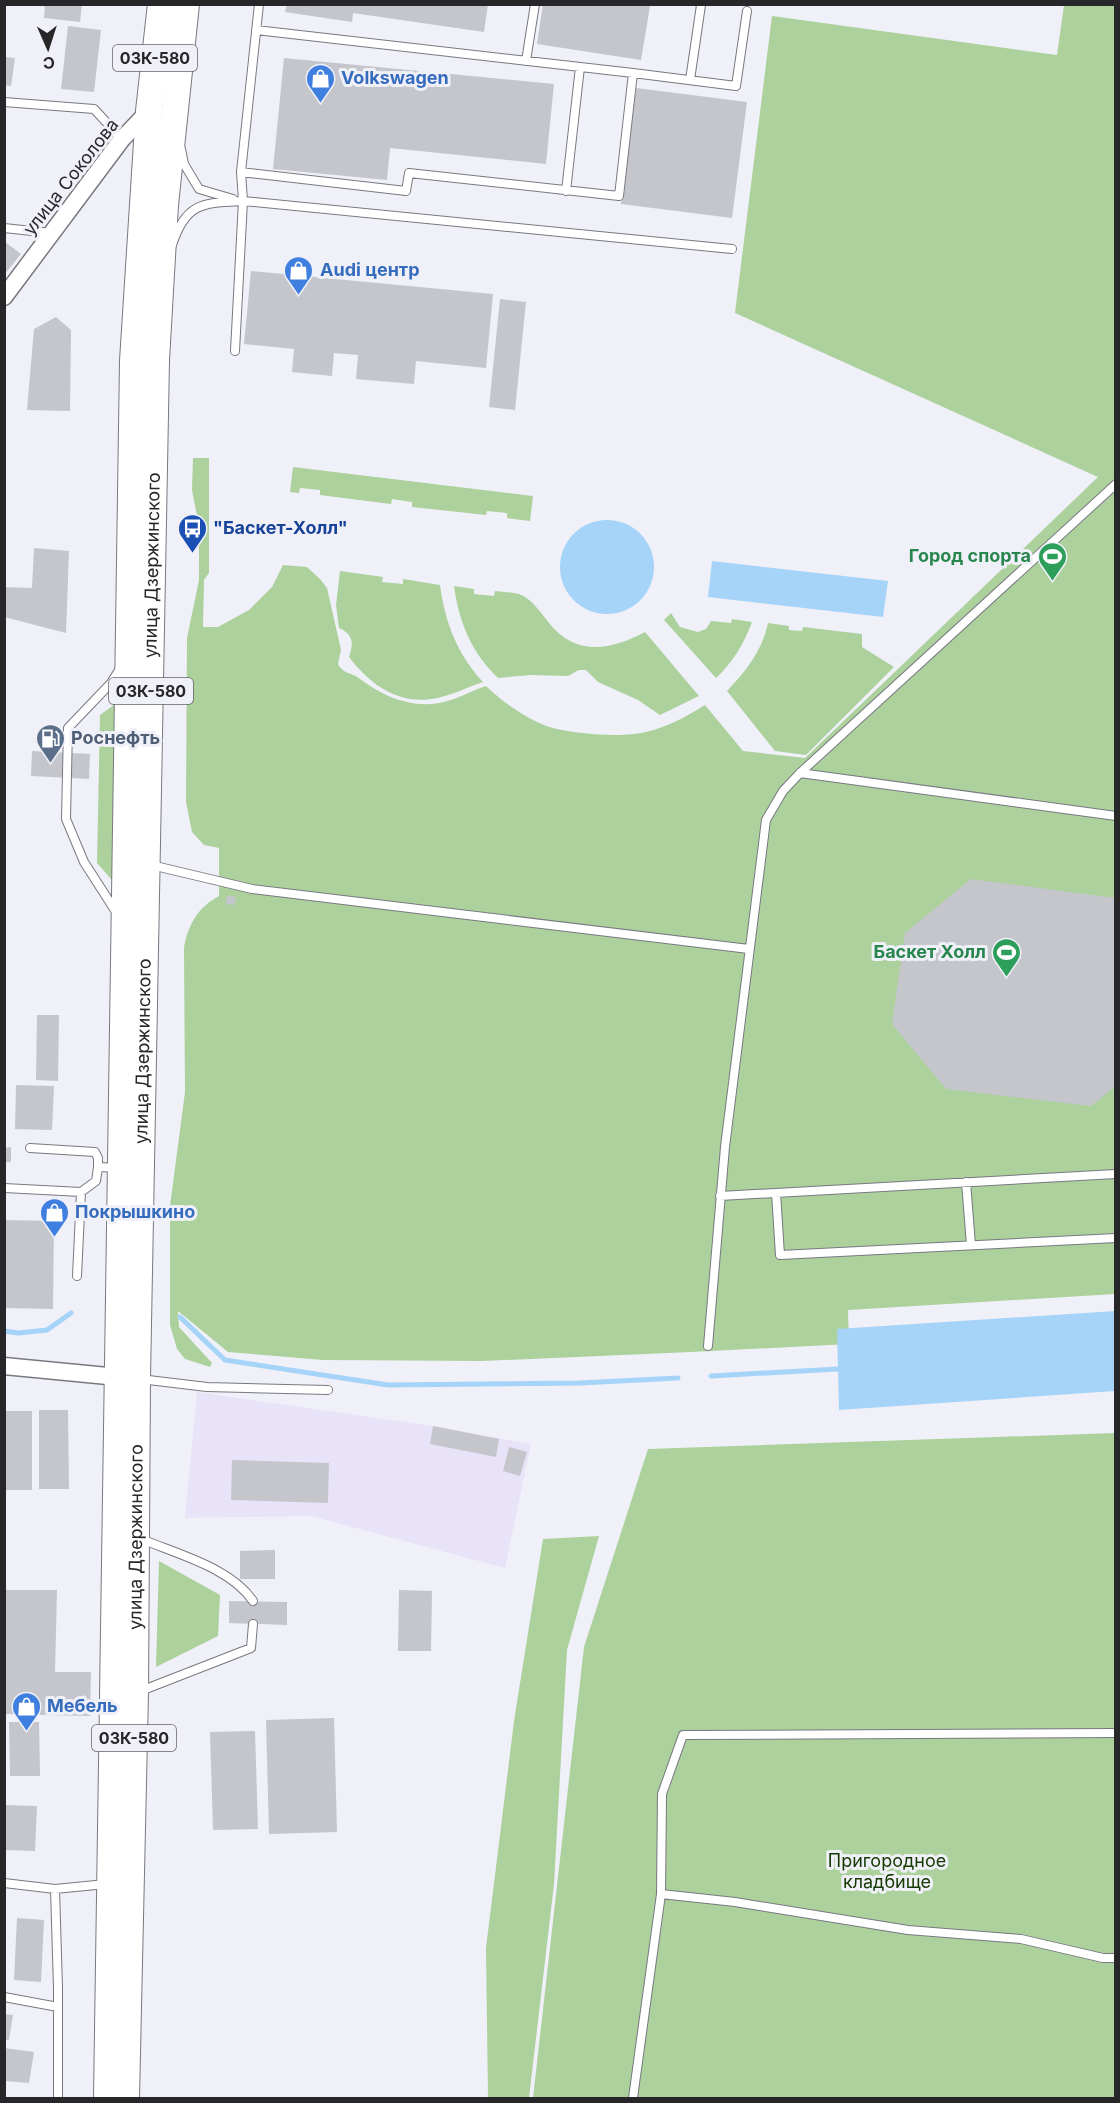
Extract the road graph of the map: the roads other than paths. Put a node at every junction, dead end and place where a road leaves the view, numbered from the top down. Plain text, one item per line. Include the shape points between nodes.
1 (161, 4) edge
2 (186, 4) edge
3 (259, 4) edge
4 (535, 4) edge
5 (701, 5) edge
6 (747, 11) dead end
7 (256, 30) junction
8 (526, 61) junction
9 (580, 67) junction
10 (633, 73) junction
11 (690, 80) junction
12 (4, 102) edge
13 (174, 108) junction
14 (149, 111) junction
15 (122, 139) junction
16 (242, 172) junction
17 (566, 190) junction
18 (243, 201) junction
19 (4, 228) edge
20 (52, 232) junction
21 (732, 249) dead end
22 (4, 297) edge
23 (159, 298) junction
24 (235, 351) dead end
25 (1116, 484) edge
26 (130, 654) junction
27 (800, 773) junction
28 (1116, 816) edge
29 (137, 862) junction
30 (125, 925) junction
31 (749, 949) junction
32 (30, 1148) dead end
33 (110, 1167) junction
34 (1116, 1174) edge
35 (966, 1182) junction
36 (4, 1188) edge
37 (81, 1192) junction
38 (776, 1193) junction
39 (720, 1196) junction
40 (1116, 1238) edge
41 (971, 1245) junction
42 (77, 1276) dead end
43 (708, 1346) dead end
44 (4, 1366) edge
45 (127, 1378) junction
46 (328, 1390) dead end
47 (136, 1537) junction
48 (253, 1601) dead end
49 (253, 1624) dead end
50 (135, 1693) junction
51 (1116, 1733) edge
52 (4, 1883) edge
53 (110, 1885) junction
54 (55, 1889) junction
55 (661, 1894) junction
56 (1116, 1958) edge
57 (4, 1997) edge
58 (58, 2007) junction
59 (58, 2098) edge
60 (107, 2098) edge
61 (126, 2098) edge
62 (633, 2098) edge

1 - 14 main road, улица Дзержинского / 03К-580
2 - 13 main road, улица Дзержинского / 03К-580
3 - 7 lane
4 - 8 lane
5 - 11 lane
6 - 11 lane via 736,86
7 - 8 lane
7 - 16 lane
8 - 9 lane
9 - 10 lane
9 - 17 lane
10 - 11 lane
10 - 17 lane via 619,196
12 - 15 lane via 94,110
13 - 18 lane via 190,177 199,189
13 - 23 main road, улица Дзержинского / 03К-580
14 - 15 street, улица Соколова
14 - 26 main road, улица Дзержинского / 03К-580 via 133,360
15 - 20 street, улица Соколова
16 - 17 lane via 406,191 409,173
16 - 18 lane
18 - 21 lane
18 - 23 lane via 197,206 185,219 174,238
18 - 24 lane
19 - 20 lane
20 - 22 street, улица Соколова
23 - 29 main road, улица Дзержинского / 03К-580
25 - 27 lane
26 - 29 main road, улица Дзержинского / 03К-580
26 - 30 lane via 111,683 68,728 66,796 66,819 84,862
27 - 28 lane
27 - 31 lane via 766,820
29 - 30 main road, улица Дзержинского / 03К-580
29 - 31 lane via 252,889
29 - 45 main road, улица Дзержинского / 03К-580
30 - 33 main road, улица Дзержинского / 03К-580
31 - 39 lane
32 - 33 lane via 95,1152
33 - 37 lane
33 - 45 main road, улица Дзержинского / 03К-580
34 - 35 lane
35 - 38 lane
35 - 41 lane
36 - 37 lane
37 - 42 lane
38 - 39 lane
38 - 41 lane via 780,1255
39 - 43 lane
40 - 41 lane
44 - 45 street
45 - 46 lane via 207,1387
45 - 47 main road, улица Дзержинского / 03К-580
45 - 53 main road, улица Дзержинского / 03К-580
47 - 48 lane via 223,1573
47 - 50 main road, улица Дзержинского / 03К-580
49 - 50 lane via 251,1648
50 - 61 main road, улица Дзержинского / 03К-580
51 - 55 lane via 683,1735 662,1794
52 - 54 lane
53 - 54 lane
53 - 60 main road, улица Дзержинского / 03К-580
54 - 58 lane
55 - 56 lane via 908,1930 1021,1939
55 - 62 lane
57 - 58 lane
58 - 59 lane

